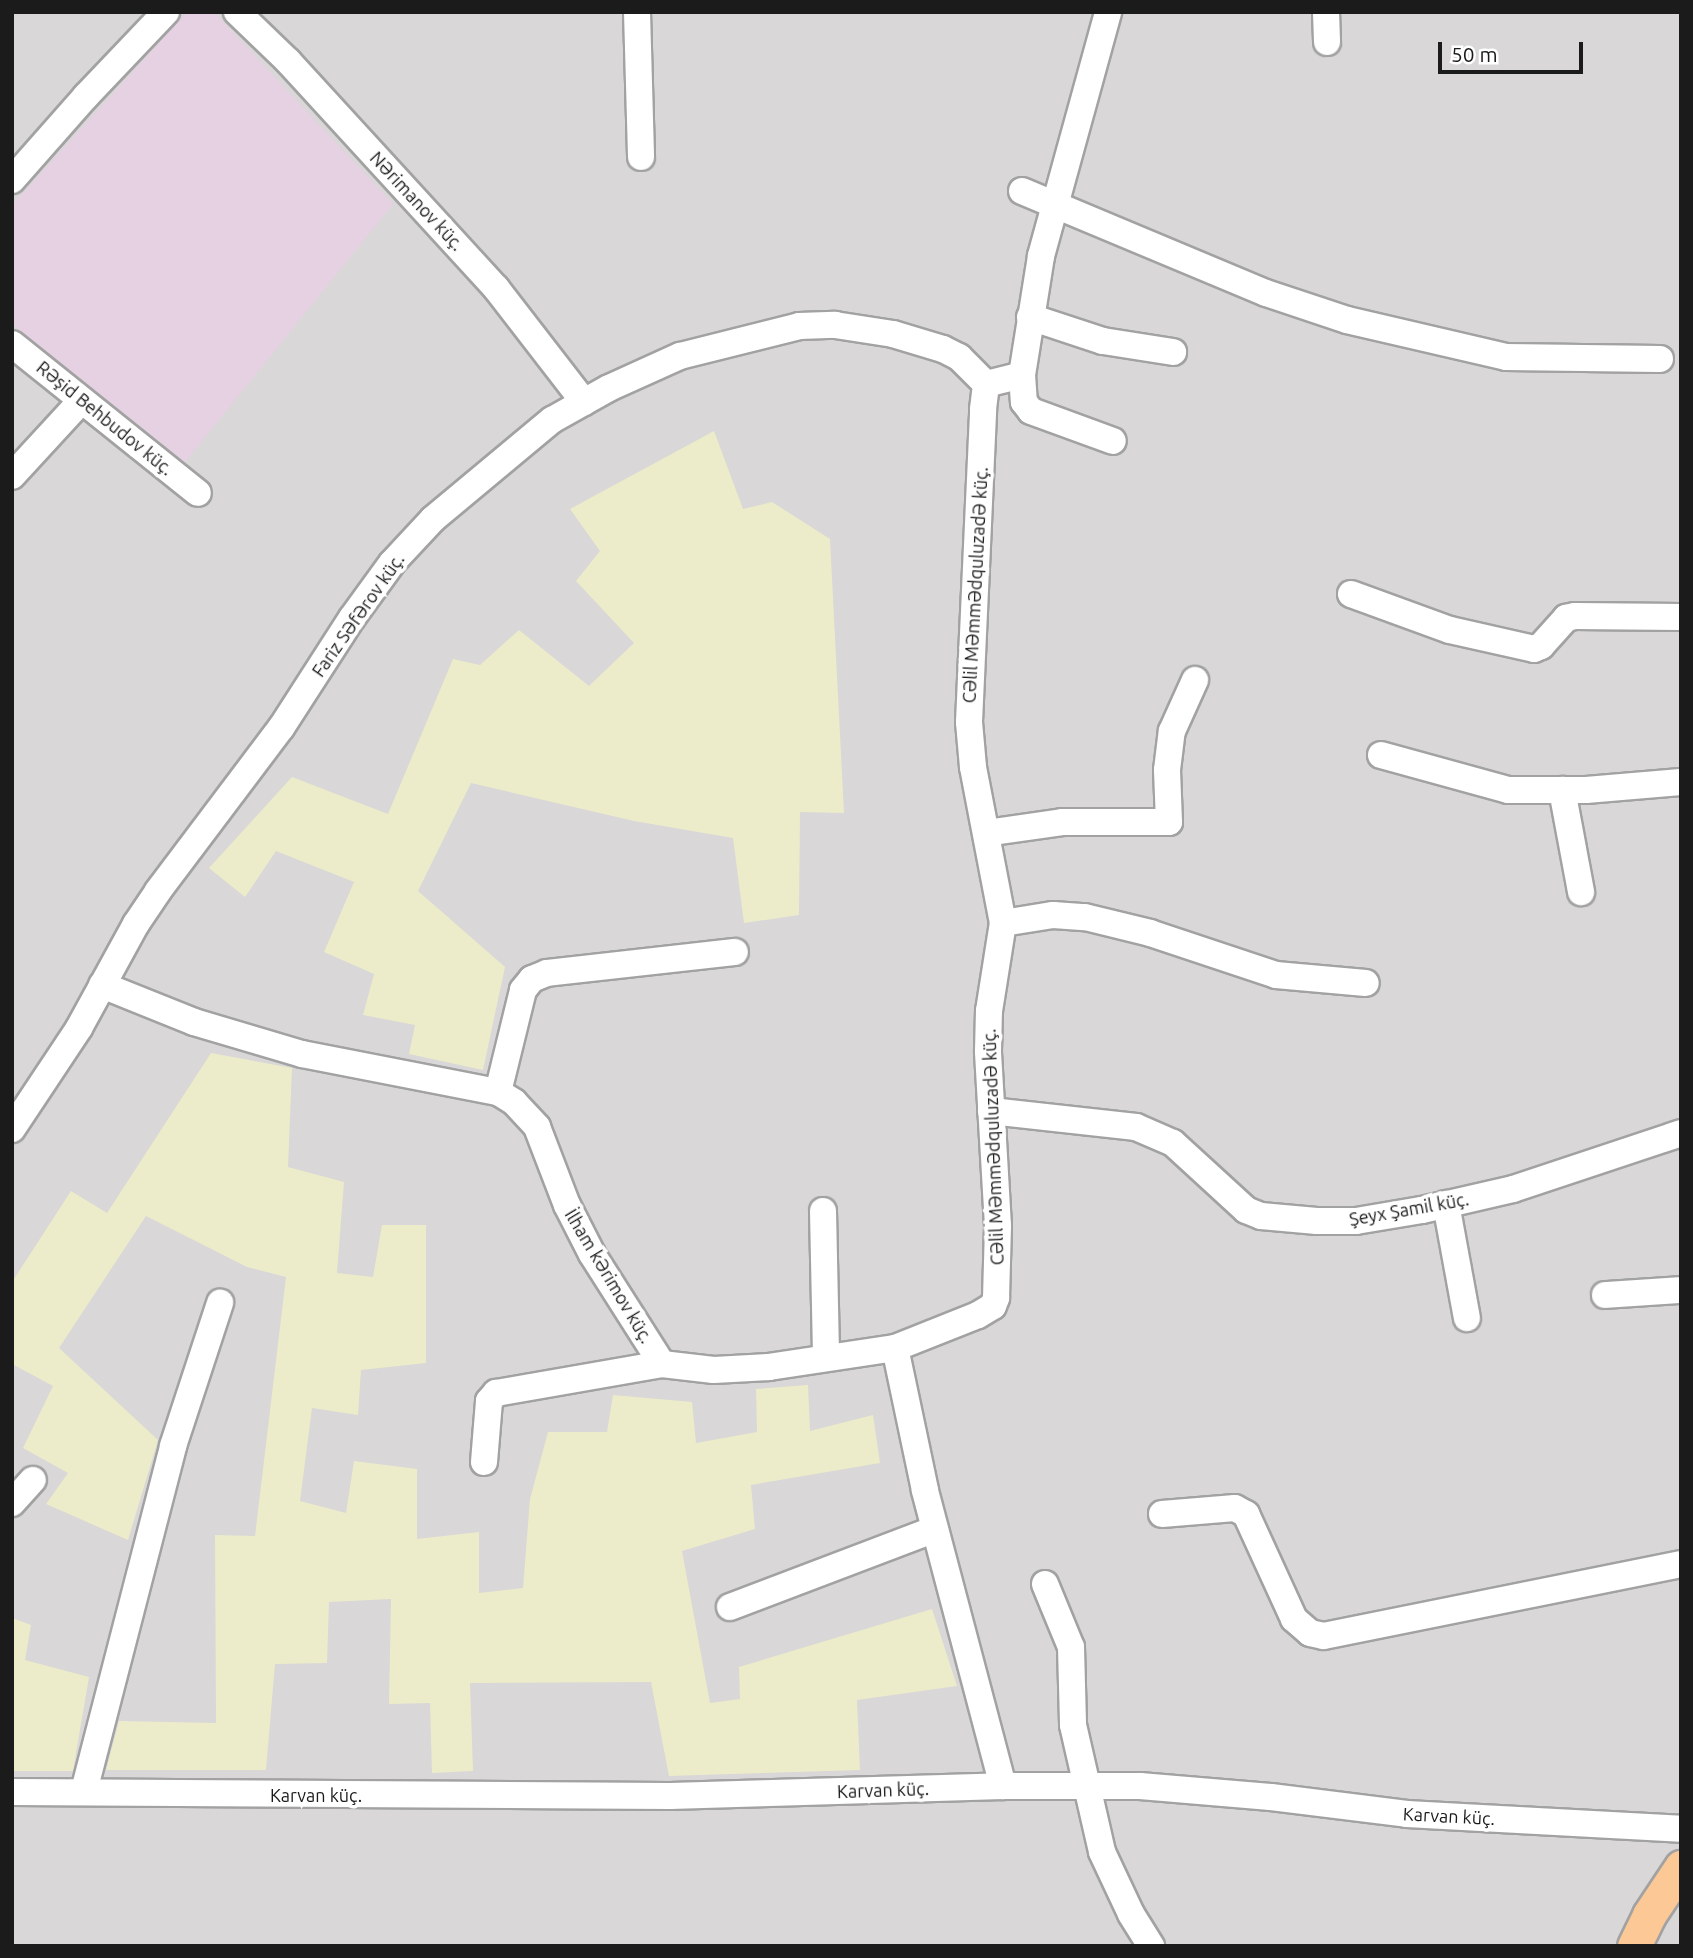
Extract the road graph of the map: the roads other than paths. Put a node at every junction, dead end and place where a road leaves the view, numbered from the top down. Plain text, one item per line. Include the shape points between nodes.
1 (166, 12) edge
2 (637, 12) edge
3 (1108, 12) edge
4 (1326, 12) edge
5 (241, 13) edge
6 (1327, 42) dead end
7 (641, 157) dead end
8 (12, 180) edge
9 (1022, 191) dead end
10 (1056, 203) junction
11 (1030, 317) junction
12 (12, 344) edge
13 (1173, 352) dead end
14 (1660, 359) dead end
15 (1022, 375) junction
16 (986, 384) junction
17 (82, 400) junction
18 (584, 401) junction
19 (1113, 441) dead end
20 (12, 476) edge
21 (198, 493) dead end
22 (1351, 594) dead end
23 (1681, 617) edge
24 (1195, 680) dead end
25 (1381, 755) dead end
26 (1681, 782) edge
27 (1562, 790) junction
28 (986, 833) junction
29 (1581, 892) dead end
30 (1003, 923) junction
31 (735, 952) dead end
32 (1366, 983) dead end
33 (102, 985) junction
34 (498, 1093) junction
35 (991, 1111) junction
36 (12, 1129) edge
37 (1681, 1133) edge
38 (1446, 1204) junction
39 (823, 1210) dead end
40 (1681, 1290) edge
41 (1605, 1295) dead end
42 (220, 1303) dead end
43 (1468, 1318) dead end
44 (895, 1348) junction
45 (826, 1359) junction
46 (662, 1364) junction
47 (484, 1462) dead end
48 (33, 1480) dead end
49 (12, 1503) edge
50 (1162, 1514) dead end
51 (934, 1529) junction
52 (1681, 1564) edge
53 (1045, 1584) dead end
54 (730, 1607) dead end
55 (1003, 1786) junction
56 (1089, 1786) junction
57 (84, 1791) junction
58 (12, 1792) edge
59 (1681, 1829) edge
60 (1681, 1867) edge
61 (1151, 1946) edge
62 (1634, 1946) edge

1 - 8 street
2 - 7 street
3 - 10 street
4 - 6 street
5 - 18 street, Nərimanov küç. via 496,288
9 - 10 street
10 - 11 street
10 - 14 street via 1266,293 1347,320 1506,357
11 - 13 street via 1103,341
11 - 15 street
12 - 17 street, Rəşid Behbudov küç.
15 - 16 street
15 - 19 street via 1024,402 1031,411
16 - 18 street, Fariz Səfərov küç. via 959,356 943,349 893,334 835,325 799,326 680,356
16 - 28 street, Cəlil Məmmədquluzadə küç. via 970,722
17 - 20 street
17 - 21 street, Rəşid Behbudov küç.
18 - 33 street, Fariz Səfərov küç. via 552,419 504,457 433,519 392,563 281,728 164,881
22 - 23 street via 1450,630 1534,649 1566,618 1575,616
24 - 28 street via 1172,731 1167,770 1169,822 1062,822
25 - 27 street via 1508,790
26 - 27 street
27 - 29 street
28 - 30 street, Cəlil Məmmədquluzadə küç.
30 - 32 street via 1053,915 1086,917 1276,975
30 - 35 street, Cəlil Məmmədquluzadə küç. via 989,1011
31 - 34 street via 547,973 532,979 523,990
33 - 34 street, İlham kərimov küç. via 194,1021 302,1054
33 - 36 street, Fariz Səfərov küç.
34 - 46 street, İlham kərimov küç. via 527,1112 537,1127 567,1205
35 - 38 street, Şeyx Şamil küç. via 1136,1127 1157,1134 1173,1143 1230,1198 1261,1216 1356,1221
35 - 44 street, Cəlil Məmmədquluzadə küç. via 998,1226 993,1306
37 - 38 street, Şeyx Şamil küç. via 1513,1189
38 - 43 street
39 - 45 street
40 - 41 street
42 - 57 street via 173,1447
44 - 45 street
44 - 51 street
45 - 46 street via 715,1370
46 - 47 street via 496,1393 489,1401
48 - 49 street
50 - 52 street via 1235,1508 1246,1514 1294,1619 1310,1633 1324,1636
51 - 54 street
51 - 55 street
53 - 56 street via 1070,1647 1070,1707
55 - 56 street, Karvan küç.
55 - 57 street, Karvan küç. via 670,1796
56 - 59 street, Karvan küç. via 1196,1790 1407,1814
56 - 61 street via 1102,1852
57 - 58 street, Karvan küç.
60 - 62 main road

